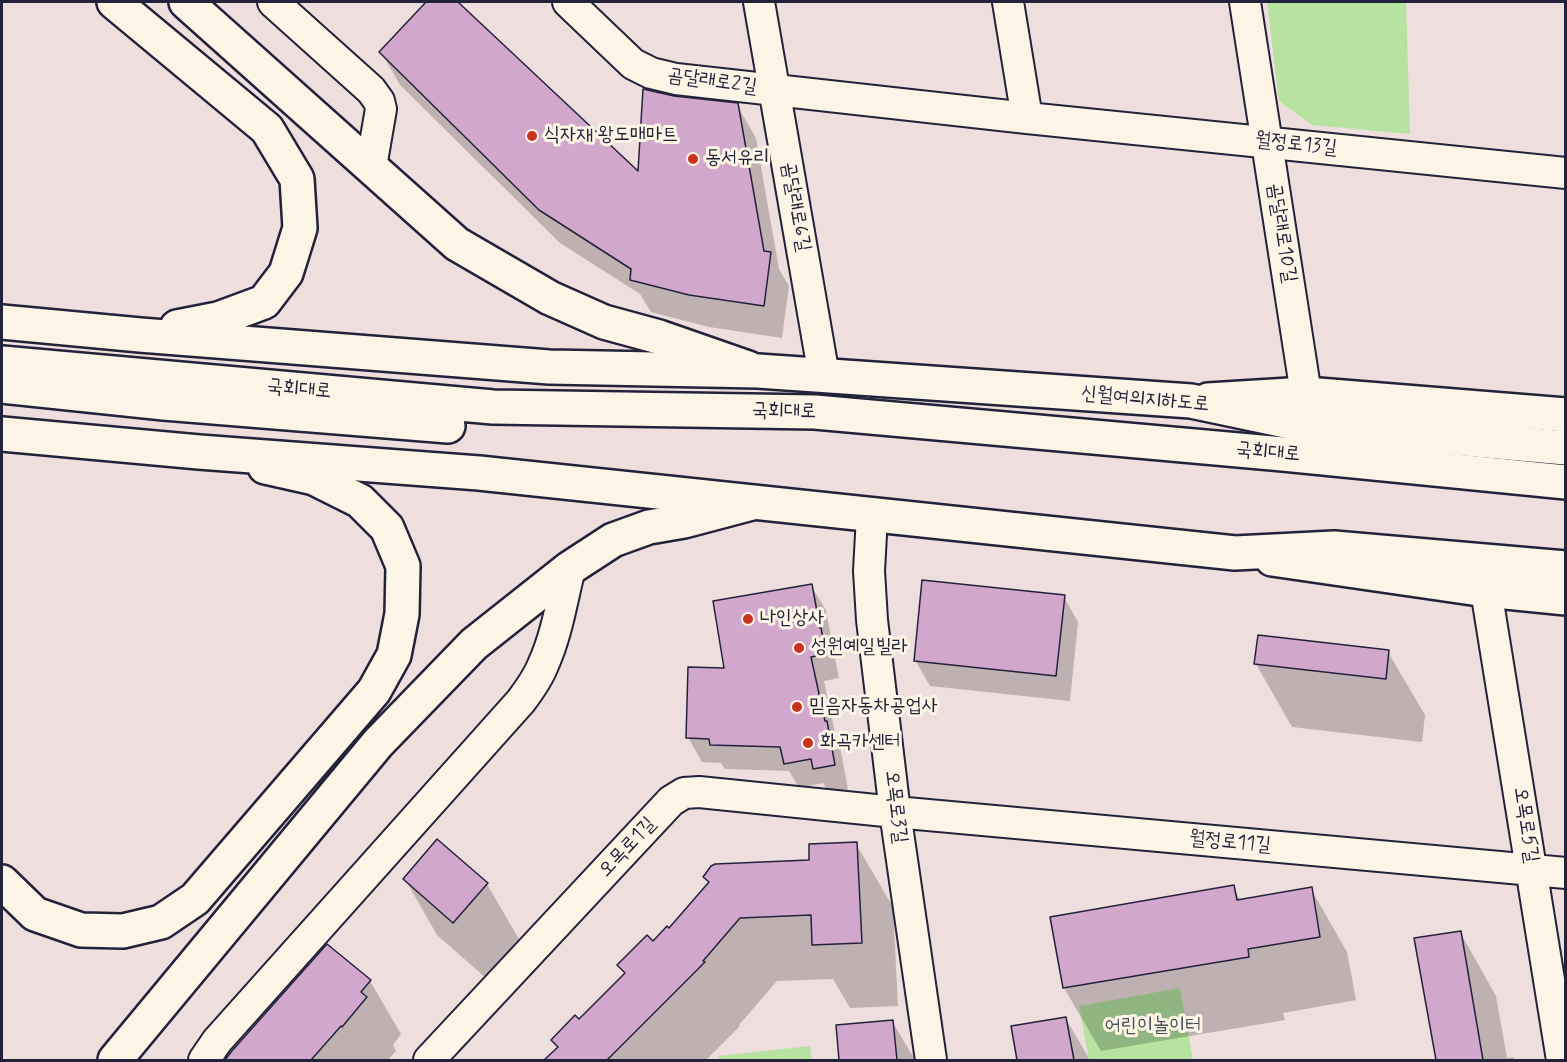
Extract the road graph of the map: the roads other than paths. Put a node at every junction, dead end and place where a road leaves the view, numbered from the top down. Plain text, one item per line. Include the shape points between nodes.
1 (114, 2) edge
2 (186, 2) edge
3 (273, 2) edge
4 (568, 2) edge
5 (759, 2) edge
6 (1008, 2) edge
7 (1245, 2) edge
8 (775, 91) junction
9 (1027, 117) junction
10 (1267, 142) junction
11 (371, 167) junction
12 (1566, 173) edge
13 (2, 322) edge
14 (140, 335) junction
15 (2, 363) edge
16 (758, 371) junction
17 (824, 376) junction
18 (2, 386) edge
19 (1306, 394) junction
20 (1191, 401) junction
21 (1566, 415) edge
22 (2, 434) edge
23 (1566, 448) edge
24 (199, 452) junction
25 (1566, 482) edge
26 (754, 502) junction
27 (1566, 502) edge
28 (872, 516) junction
29 (1235, 553) junction
30 (570, 568) junction
31 (1566, 568) edge
32 (1486, 590) junction
33 (1566, 598) edge
34 (895, 812) junction
35 (1533, 870) junction
36 (1566, 873) edge
37 (2, 882) edge
38 (115, 1060) edge
39 (204, 1060) edge
40 (429, 1060) edge
41 (931, 1060) edge
42 (1562, 1060) edge

1 - 14 main road via 267,129 297,178 300,228 286,273 264,302 218,319
2 - 11 main road
3 - 11 street via 379,101 381,116
4 - 8 street, 곰달래로2길 via 633,64 651,73
5 - 8 street, 곰달래로6길
6 - 9 street
7 - 10 street, 곰달래로10길
8 - 9 street, 월정로13길
8 - 17 street, 곰달래로6길
9 - 10 street, 월정로13길
10 - 12 street, 월정로13길
10 - 19 street, 곰달래로10길
11 - 16 main road via 457,244 550,298 604,322
13 - 14 main road
14 - 16 main road via 549,367
15 - 25 main road, 국회대로 via 493,407 815,412
16 - 17 main road, 신월여의지하도로
17 - 20 main road, 신월여의지하도로
18 - 27 main road, 국회대로 via 481,429 810,433
19 - 20 main road
19 - 21 main road
20 - 23 main road, 신월여의지하도로 via 1305,425
22 - 24 main road
24 - 26 main road via 479,473
24 - 37 main road via 314,478 360,501 387,528 403,566 402,614 394,655 374,691 195,898 161,922 123,931 81,930 35,914
26 - 28 main road
26 - 30 main road via 649,527 613,540
28 - 29 main road
28 - 34 street, 오목로3길 via 872,620
29 - 31 main road via 1334,548
29 - 32 main road
30 - 38 main road via 474,644 378,743
30 - 39 street via 544,663 521,701
32 - 33 main road
32 - 35 street, 오목로5길
34 - 35 street, 월정로11길
34 - 40 street, 오목로1길 via 684,793 671,801
34 - 41 street, 오목로3길
35 - 36 street, 월정로11길
35 - 42 street, 오목로5길

